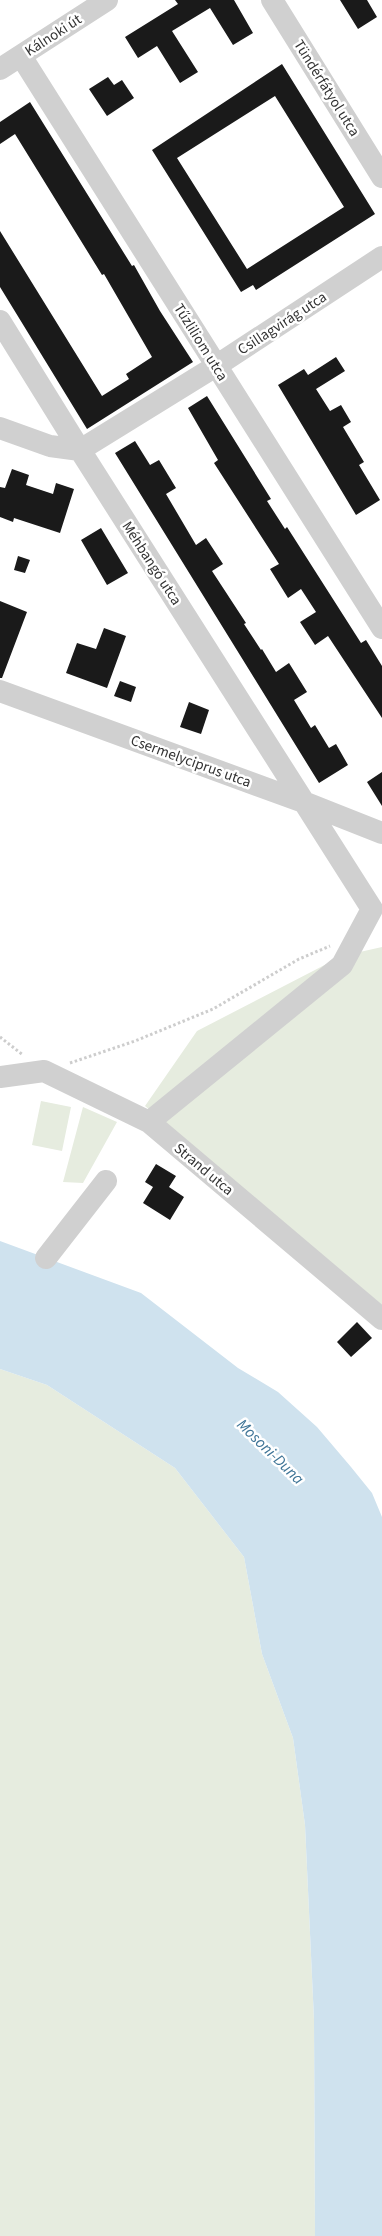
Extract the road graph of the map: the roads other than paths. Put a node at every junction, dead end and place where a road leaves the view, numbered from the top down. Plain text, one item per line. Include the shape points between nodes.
1 (107, 0) edge
2 (272, 0) edge
3 (21, 56) junction
4 (0, 69) edge
5 (382, 177) edge
6 (382, 257) edge
7 (0, 321) edge
8 (216, 366) junction
9 (0, 428) edge
10 (80, 450) junction
11 (382, 628) edge
12 (0, 691) edge
13 (306, 802) junction
14 (382, 833) edge
15 (0, 1077) edge
16 (149, 1122) junction
17 (106, 1181) dead end
18 (46, 1258) dead end
19 (382, 1319) edge

1 - 3 street, Kálnoki út
2 - 5 street, Tündérfátyol utca
3 - 4 street, Kálnoki út
3 - 8 street, Tűzliliom utca
6 - 8 street, Csillagvirág utca
7 - 10 street, Méhbangó utca
8 - 10 street, Csillagvirág utca
8 - 11 street, Tűzliliom utca
9 - 10 street via 50,446
10 - 13 street, Méhbangó utca
12 - 13 street, Csermelyciprus utca
13 - 14 street, Csermelyciprus utca
13 - 16 street, Méhbangó utca via 372,908 342,965
15 - 16 street, Strand utca via 44,1071
16 - 19 street, Strand utca
17 - 18 street

